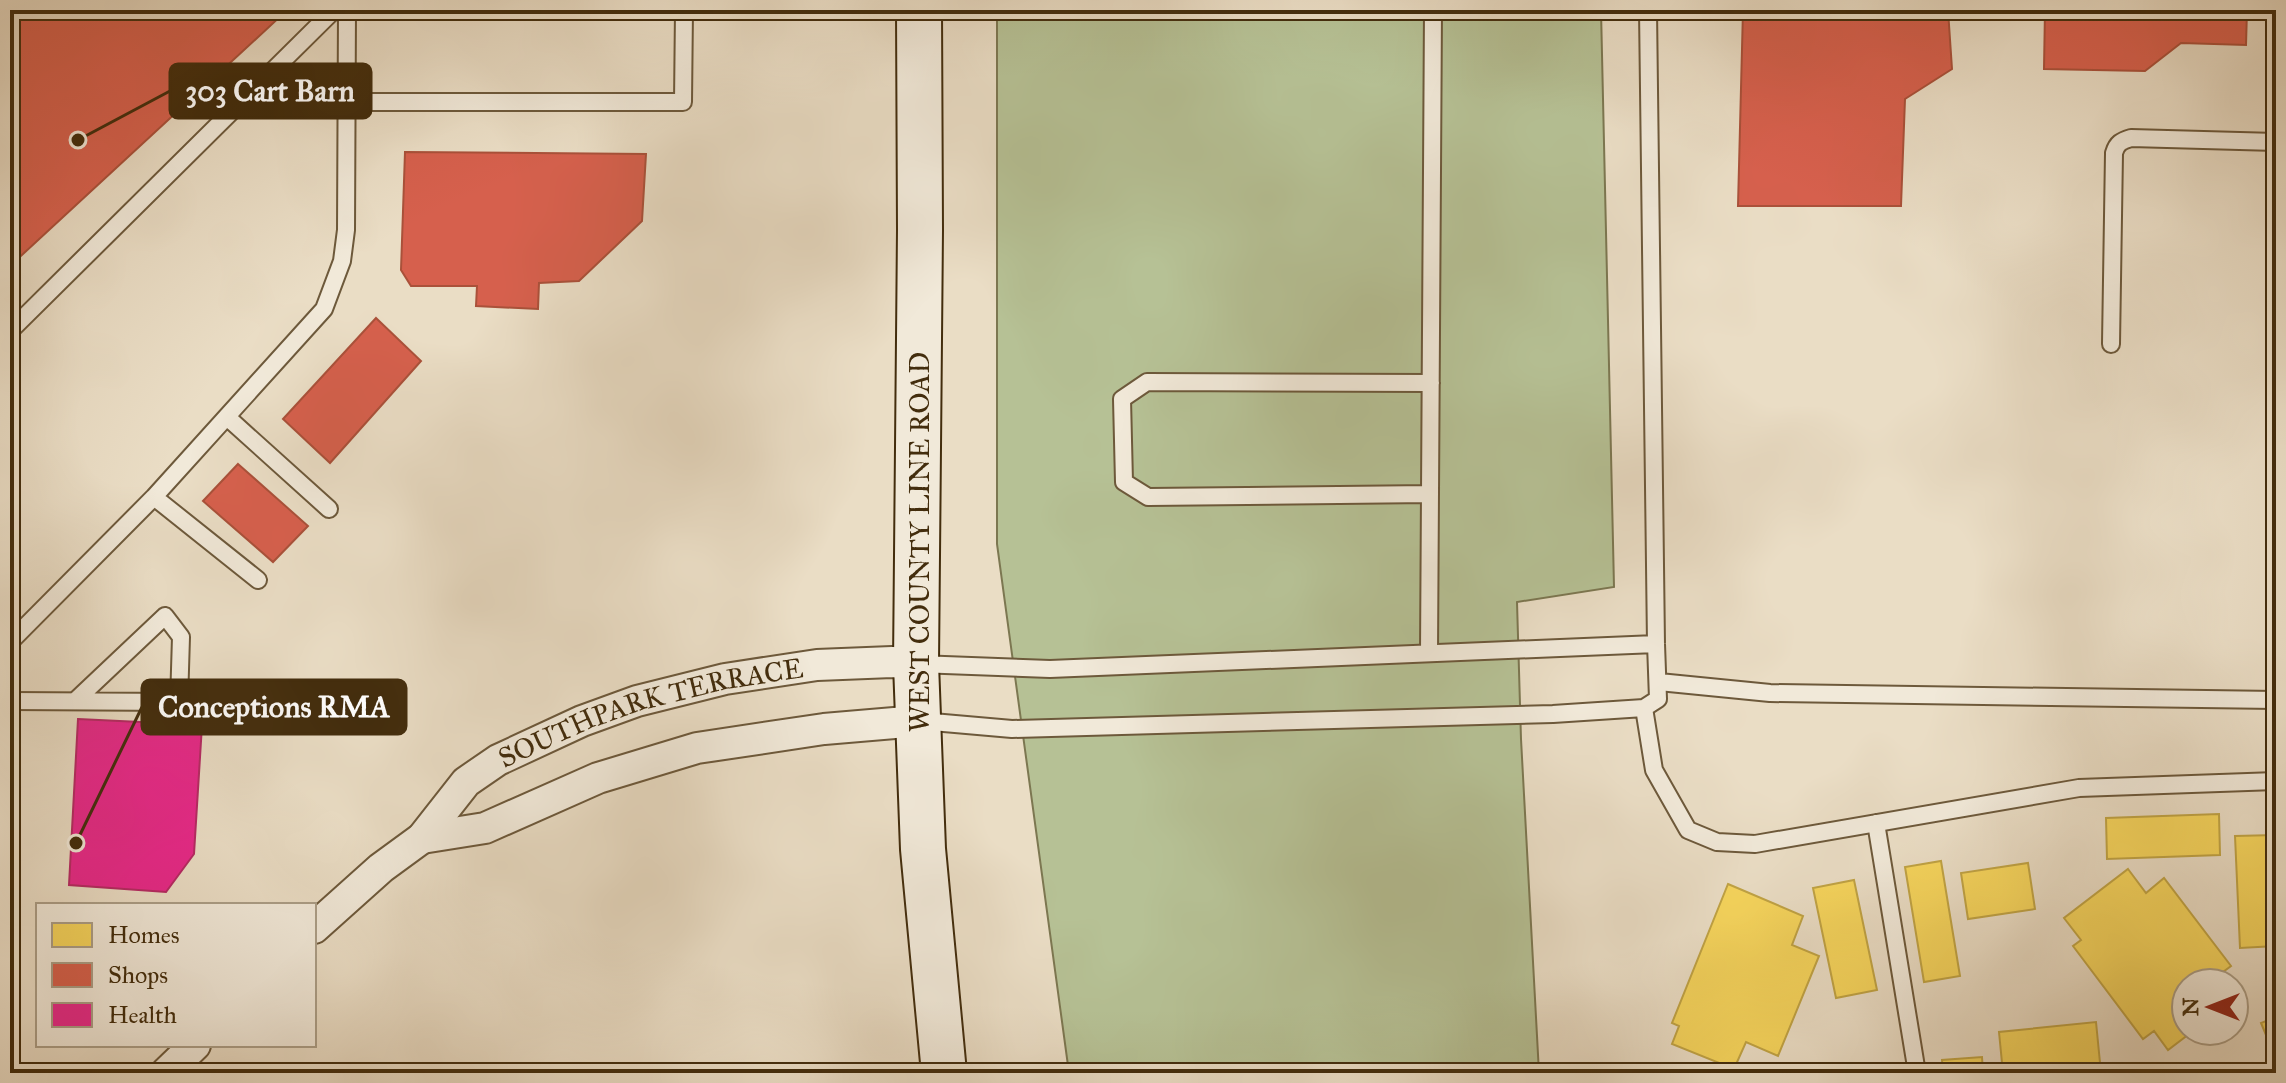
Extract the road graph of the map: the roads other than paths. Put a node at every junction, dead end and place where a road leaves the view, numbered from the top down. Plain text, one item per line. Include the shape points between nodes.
1 (334, 10) edge
2 (347, 10) edge
3 (684, 10) edge
4 (919, 10) edge
5 (1433, 10) edge
6 (1648, 10) edge
7 (347, 102) junction
8 (2276, 142) edge
9 (10, 331) edge
10 (2111, 344) dead end
11 (1431, 383) junction
12 (227, 417) junction
13 (1430, 494) junction
14 (154, 497) junction
15 (329, 509) dead end
16 (258, 580) dead end
17 (10, 642) edge
18 (1656, 644) junction
19 (1429, 653) junction
20 (916, 664) junction
21 (1659, 682) junction
22 (2276, 700) edge
23 (10, 701) edge
24 (75, 701) junction
25 (1644, 708) junction
26 (918, 721) junction
27 (2276, 781) edge
28 (1876, 823) junction
29 (422, 838) junction
30 (316, 926) edge
31 (193, 1047) edge
32 (166, 1073) edge
33 (944, 1073) edge
34 (1917, 1073) edge

1 - 9 lane
2 - 7 lane
3 - 7 lane via 683,102
4 - 20 main road, WEST COUNTY LINE ROAD
5 - 11 lane
6 - 18 lane
7 - 12 lane via 346,230 334,288 324,309
8 - 10 lane via 2131,138 2116,146
11 - 13 lane
11 - 13 lane via 1147,382 1122,399 1124,482 1148,497
12 - 14 lane
12 - 15 lane
13 - 19 lane
14 - 16 lane
14 - 17 lane
18 - 19 lane
18 - 21 lane
19 - 20 lane via 1050,669
20 - 26 main road, WEST COUNTY LINE ROAD
20 - 29 street, SOUTHPARK TERRACE via 817,665 725,679 637,701 498,760 466,782
21 - 22 lane via 1770,693
21 - 25 lane via 1658,699
23 - 24 lane
24 - 24 lane via 179,702 181,637 165,616
25 - 26 lane via 1012,729
25 - 28 lane via 1654,770 1688,830 1717,842 1755,844
26 - 29 street, SOUTHPARK TERRACE via 697,748 598,778 485,828
26 - 33 main road, WEST COUNTY LINE ROAD via 923,849
27 - 28 lane via 2079,788
28 - 34 lane
29 - 30 street, SOUTHPARK TERRACE
31 - 32 street

